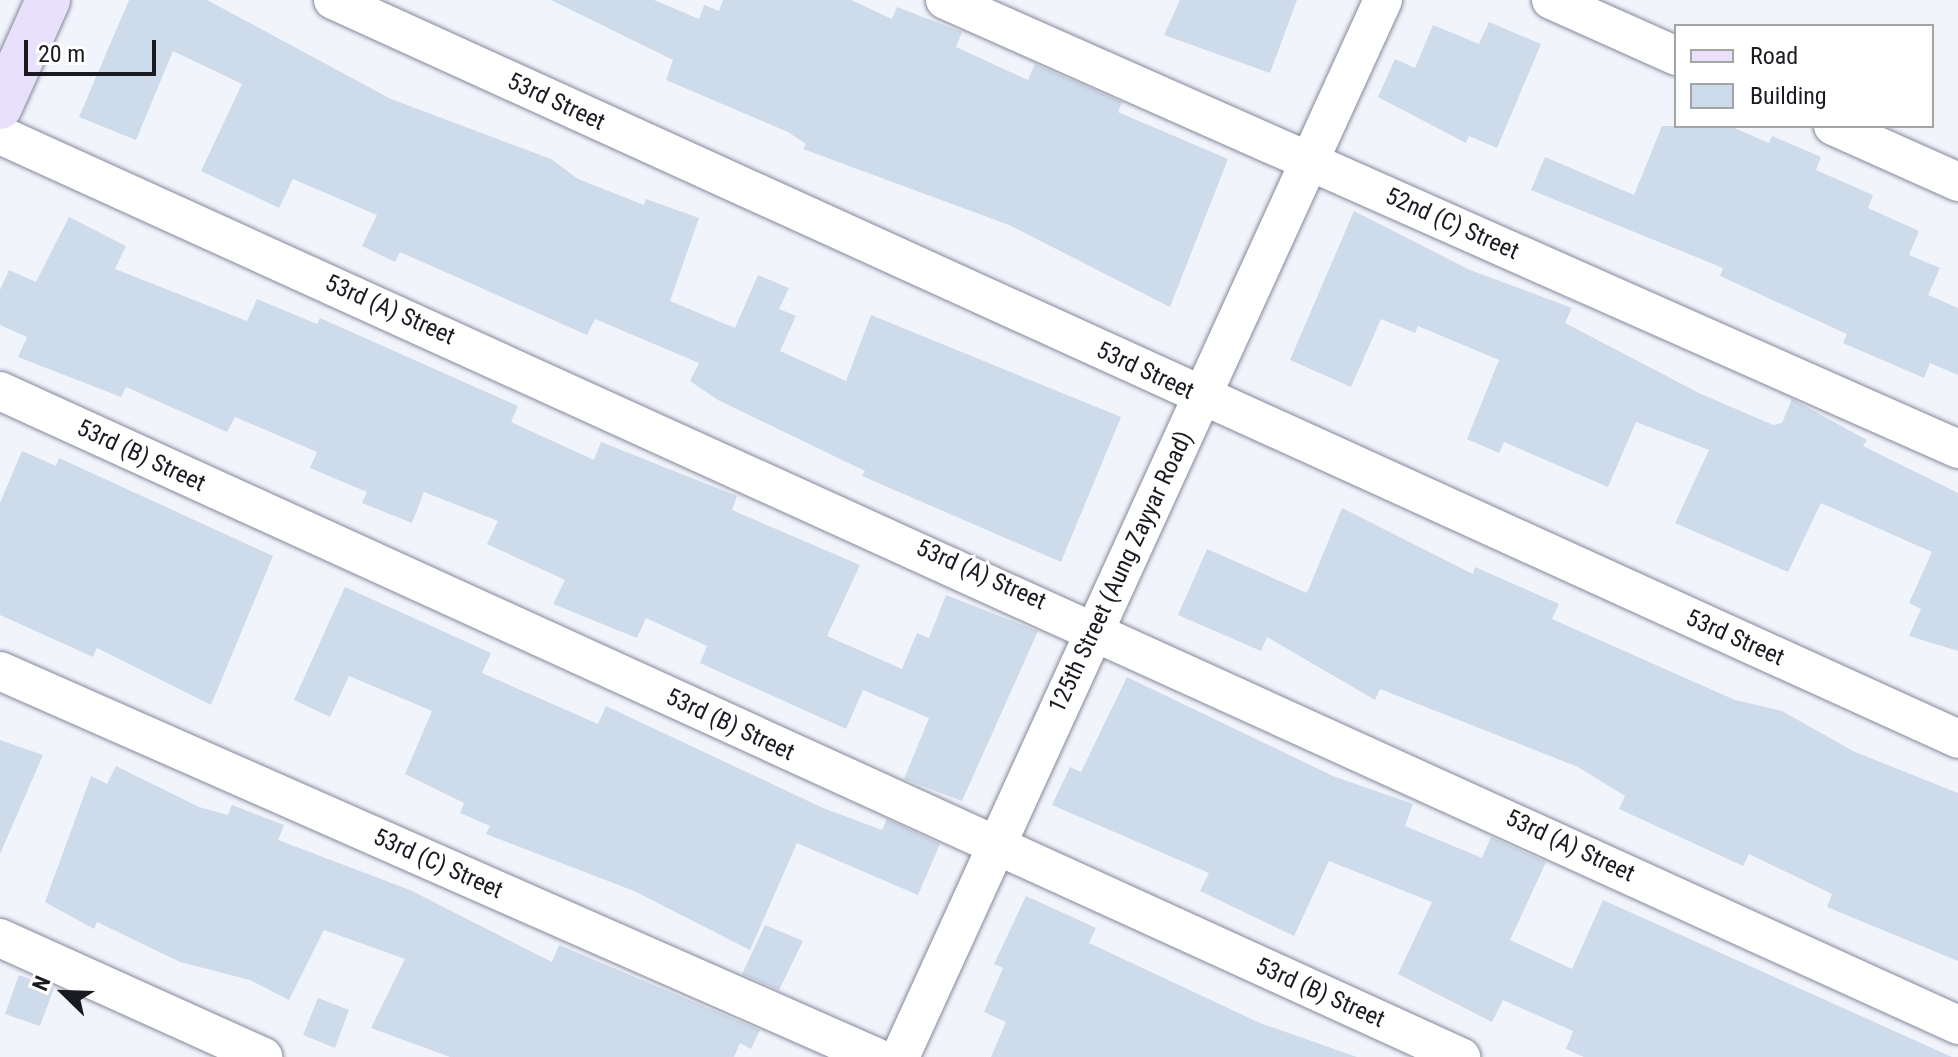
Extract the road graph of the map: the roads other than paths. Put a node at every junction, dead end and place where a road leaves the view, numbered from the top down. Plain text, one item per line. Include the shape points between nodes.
1 (48, 0) edge
2 (333, 0) edge
3 (945, 0) edge
4 (1383, 0) edge
5 (1551, 0) edge
6 (1674, 55) edge
7 (0, 107) edge
8 (1837, 128) edge
9 (0, 135) edge
10 (1309, 161) junction
11 (1958, 182) edge
12 (0, 391) edge
13 (1201, 396) junction
14 (1958, 449) edge
15 (1096, 627) junction
16 (0, 671) edge
17 (1958, 739) edge
18 (996, 846) junction
19 (0, 938) edge
20 (1958, 1025) edge
21 (263, 1057) edge
22 (876, 1057) edge
23 (900, 1057) edge
24 (1461, 1057) edge

1 - 7 street
2 - 13 street, 53rd Street
3 - 10 street, 52nd (C) Street
4 - 10 street, 125th Street (Aung Zayyar Road)
5 - 6 street
8 - 11 street
9 - 15 street, 53rd (A) Street
10 - 13 street, 125th Street (Aung Zayyar Road)
10 - 14 street, 52nd (C) Street
12 - 18 street, 53rd (B) Street
13 - 15 street, 125th Street (Aung Zayyar Road)
13 - 17 street, 53rd Street
15 - 18 street, 125th Street (Aung Zayyar Road)
15 - 20 street, 53rd (A) Street
16 - 22 street, 53rd (C) Street
18 - 23 street, 125th Street (Aung Zayyar Road)
18 - 24 street, 53rd (B) Street
19 - 21 street

